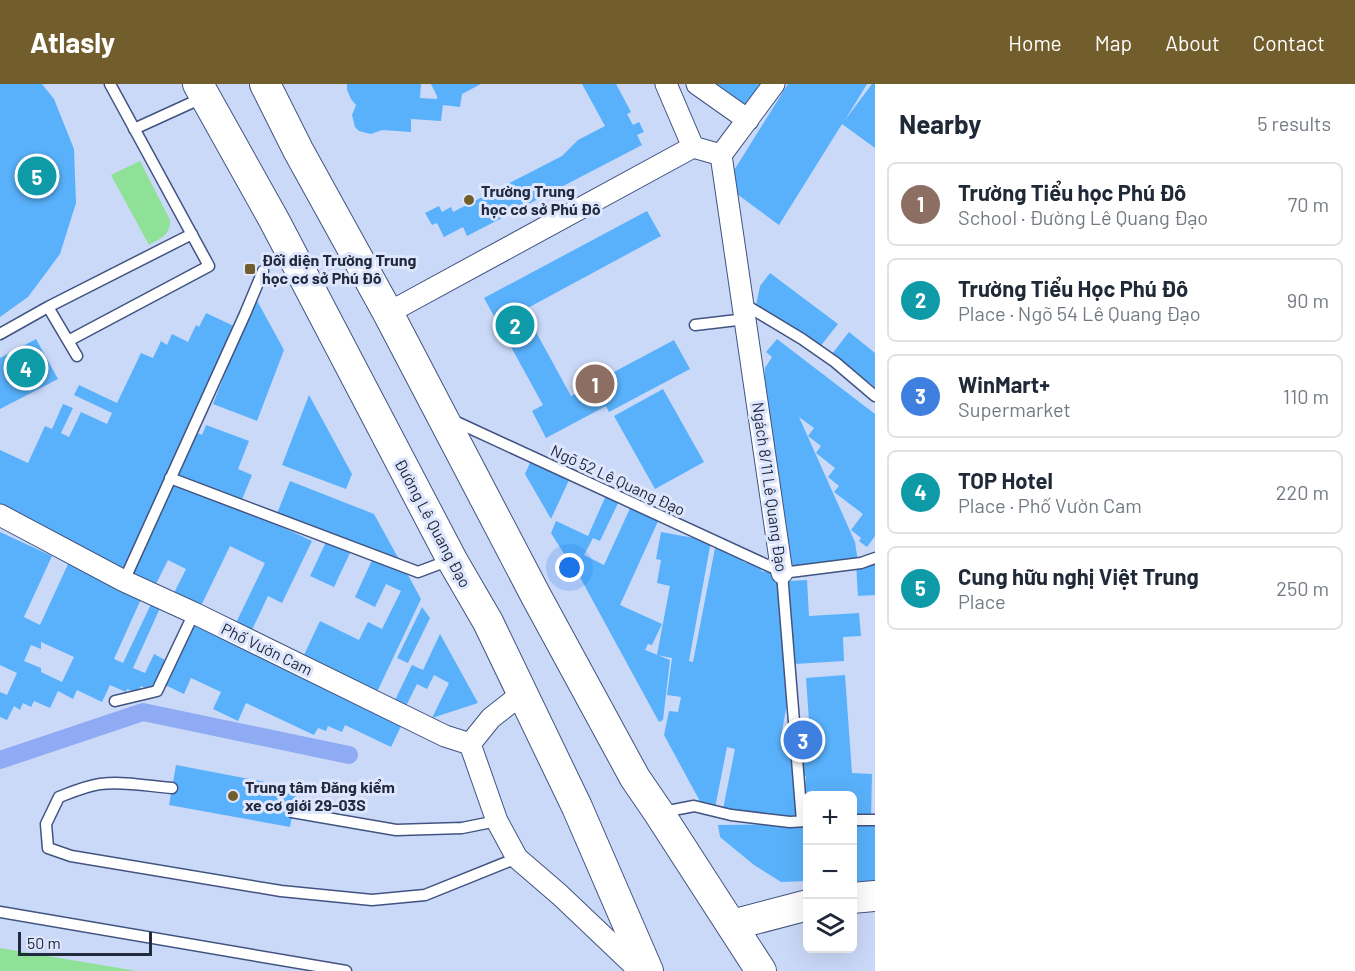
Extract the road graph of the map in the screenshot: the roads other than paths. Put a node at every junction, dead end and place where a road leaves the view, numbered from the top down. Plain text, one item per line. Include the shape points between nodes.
1 (110, 84) edge
2 (265, 84) edge
3 (666, 84) edge
4 (697, 84) edge
5 (774, 84) edge
6 (202, 90) edge
7 (748, 120) junction
8 (135, 129) junction
9 (693, 147) junction
10 (721, 155) junction
11 (192, 234) junction
12 (263, 271) dead end
13 (48, 308) junction
14 (745, 311) junction
15 (388, 313) junction
16 (695, 325) dead end
17 (0, 334) edge
18 (68, 341) junction
19 (77, 356) dead end
20 (875, 396) edge
21 (442, 415) junction
22 (170, 478) junction
23 (0, 515) edge
24 (875, 558) edge
25 (452, 560) junction
26 (782, 573) junction
27 (124, 581) junction
28 (194, 613) junction
29 (523, 693) junction
30 (115, 701) dead end
31 (470, 744) junction
32 (172, 788) dead end
33 (803, 799) edge
34 (292, 812) dead end
35 (659, 813) junction
36 (857, 820) edge
37 (875, 820) edge
38 (497, 821) junction
39 (803, 821) edge
40 (517, 858) junction
41 (875, 896) edge
42 (857, 898) edge
43 (803, 906) edge
44 (0, 912) edge
45 (732, 925) junction
46 (346, 971) edge
47 (640, 971) edge
48 (648, 971) edge
49 (761, 971) edge

1 - 8 lane
2 - 15 main road
3 - 9 street
4 - 7 street
5 - 7 street
6 - 8 lane
6 - 25 main road, Đường Lê Quang Đạo
7 - 10 street
8 - 11 lane
9 - 10 street
9 - 15 street
10 - 14 street, Ngách 8/11 Lê Quang Đạo
11 - 13 lane
11 - 18 lane via 209,266
12 - 22 lane
13 - 17 lane
13 - 18 lane
14 - 16 lane
14 - 20 lane via 802,339
14 - 26 street, Ngách 8/11 Lê Quang Đạo
15 - 21 main road
18 - 19 lane
21 - 26 lane, Ngõ 52 Lê Quang Đạo
21 - 35 main road via 629,768
22 - 25 lane via 418,572
22 - 27 lane
23 - 27 street, Phố Vườn Cam
24 - 26 lane
25 - 29 main road, Đường Lê Quang Đạo
26 - 33 lane, Ngách 8/11 Lê Quang Đạo
27 - 28 street, Phố Vườn Cam
28 - 30 lane via 157,691
28 - 31 street, Phố Vườn Cam via 445,736
29 - 31 street via 491,718
29 - 48 main road, Đường Lê Quang Đạo
31 - 38 street
32 - 40 lane via 99,784 59,797 46,824 48,848 71,856 281,891 372,900 425,895
34 - 38 lane via 396,830 462,828
35 - 39 lane via 694,806 731,815
35 - 45 main road
36 - 37 lane
38 - 40 street
40 - 47 street
41 - 42 main road
43 - 45 main road
44 - 46 lane
45 - 49 main road

